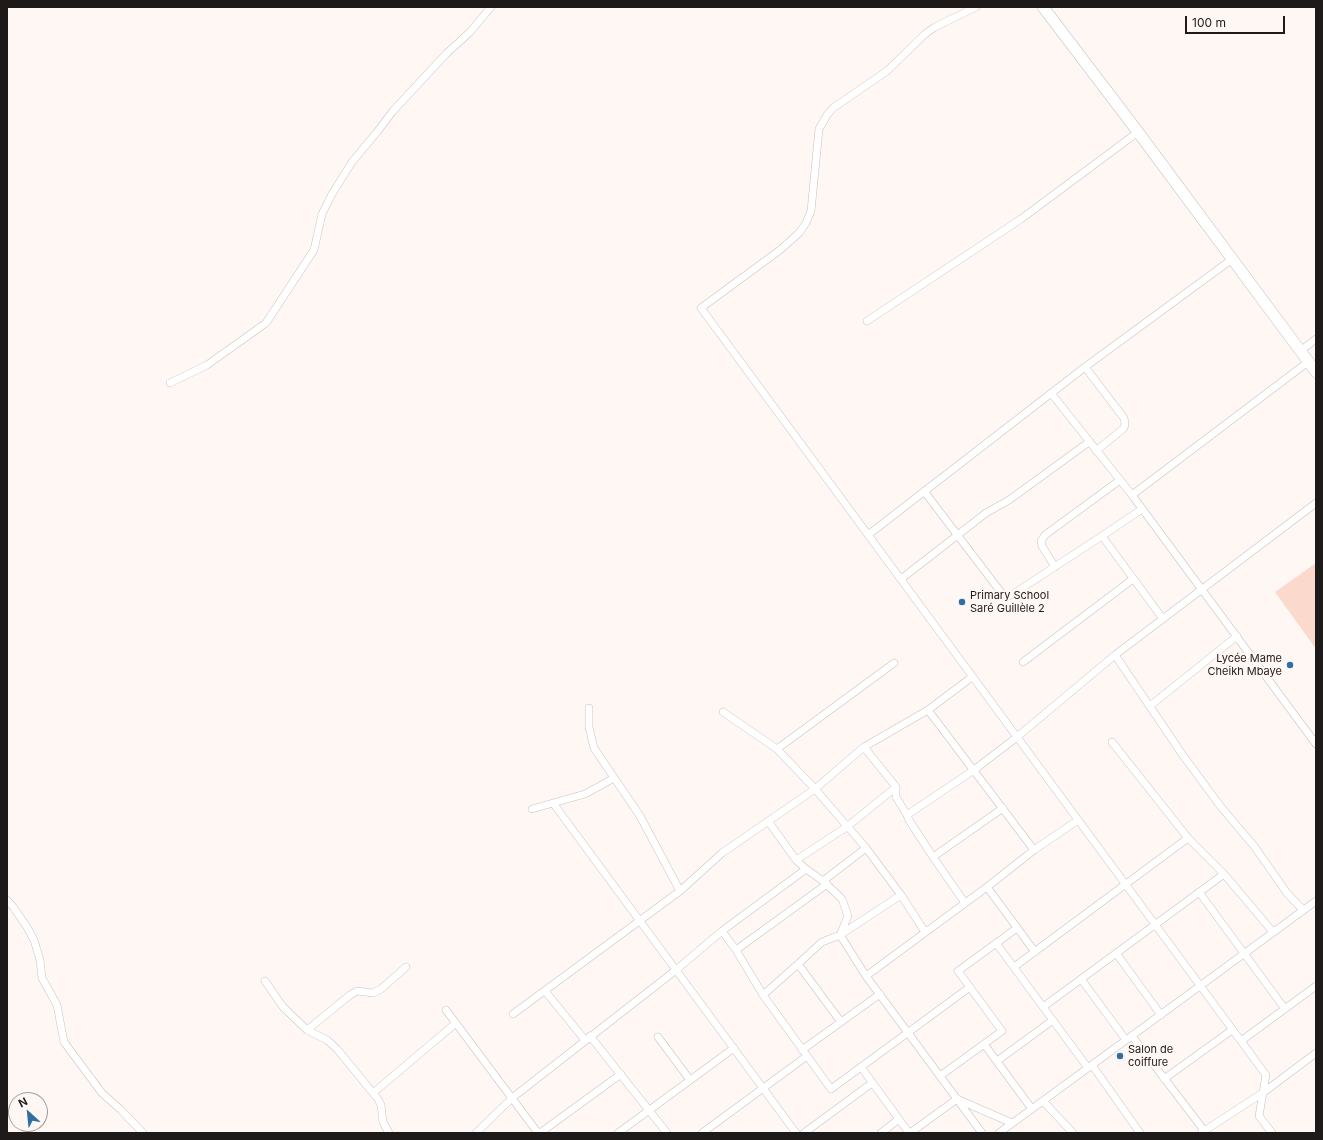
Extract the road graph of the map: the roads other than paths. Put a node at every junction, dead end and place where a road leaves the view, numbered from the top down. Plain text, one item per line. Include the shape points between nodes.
1 (492, 7) edge
2 (976, 7) edge
3 (1043, 7) edge
4 (1138, 132) junction
5 (1232, 260) junction
6 (867, 321) dead end
7 (1316, 339) edge
8 (1300, 351) junction
9 (1308, 362) junction
10 (1085, 367) junction
11 (1316, 372) edge
12 (170, 384) dead end
13 (1051, 393) junction
14 (1089, 442) junction
15 (1096, 451) junction
16 (1120, 480) junction
17 (924, 491) junction
18 (1132, 495) junction
19 (1316, 503) edge
20 (1142, 508) junction
21 (868, 535) junction
22 (958, 535) junction
23 (1102, 536) junction
24 (1055, 567) junction
25 (1133, 579) junction
26 (901, 580) junction
27 (1203, 589) junction
28 (1164, 619) junction
29 (1237, 636) junction
30 (1115, 655) junction
31 (1023, 662) dead end
32 (894, 663) dead end
33 (972, 677) junction
34 (1150, 706) junction
35 (589, 708) dead end
36 (928, 710) junction
37 (723, 712) dead end
38 (1017, 737) junction
39 (1112, 742) dead end
40 (1316, 744) edge
41 (864, 747) junction
42 (777, 749) junction
43 (974, 770) junction
44 (614, 778) junction
45 (896, 787) junction
46 (815, 789) junction
47 (553, 803) junction
48 (1003, 808) junction
49 (532, 809) dead end
50 (907, 815) junction
51 (1078, 820) junction
52 (768, 821) junction
53 (848, 826) junction
54 (1188, 838) junction
55 (866, 848) junction
56 (1034, 850) junction
57 (933, 857) junction
58 (796, 860) junction
59 (806, 869) junction
60 (1224, 874) junction
61 (825, 882) junction
62 (1125, 884) junction
63 (987, 887) junction
64 (680, 891) junction
65 (1199, 892) junction
66 (901, 895) junction
67 (7, 900) edge
68 (1316, 900) edge
69 (965, 903) junction
70 (1303, 910) junction
71 (640, 921) junction
72 (1155, 925) junction
73 (1017, 928) junction
74 (722, 931) junction
75 (925, 932) junction
76 (1273, 932) junction
77 (840, 935) junction
78 (996, 943) junction
79 (736, 950) junction
80 (1035, 952) junction
81 (1244, 953) junction
82 (1116, 954) junction
83 (798, 964) junction
84 (406, 966) dead end
85 (1014, 967) junction
86 (676, 970) junction
87 (866, 976) junction
88 (1081, 979) junction
89 (265, 981) dead end
90 (1200, 986) junction
91 (1316, 986) edge
92 (970, 987) junction
93 (545, 991) junction
94 (880, 994) junction
95 (763, 995) junction
96 (1043, 1006) junction
97 (1285, 1008) junction
98 (446, 1010) dead end
99 (513, 1014) dead end
100 (1161, 1014) junction
101 (1053, 1020) junction
102 (841, 1022) junction
103 (456, 1023) junction
104 (307, 1030) junction
105 (1232, 1030) junction
106 (908, 1032) junction
107 (658, 1037) dead end
108 (588, 1038) junction
109 (1129, 1038) junction
110 (1240, 1041) junction
111 (984, 1044) junction
112 (734, 1048) junction
113 (804, 1053) junction
114 (1316, 1054) edge
115 (997, 1061) junction
116 (1090, 1066) junction
117 (861, 1067) junction
118 (621, 1074) junction
119 (940, 1076) junction
120 (690, 1080) junction
121 (1164, 1080) junction
122 (872, 1083) junction
123 (763, 1088) junction
124 (1264, 1092) junction
125 (373, 1093) junction
126 (512, 1098) junction
127 (957, 1099) junction
128 (1042, 1101) junction
129 (1032, 1109) junction
130 (649, 1110) junction
131 (899, 1120) junction
132 (1012, 1123) junction
133 (1204, 1132) edge
134 (1269, 1132) edge
135 (143, 1133) edge
136 (389, 1133) edge
137 (476, 1133) edge
138 (539, 1133) edge
139 (618, 1133) edge
140 (667, 1133) edge
141 (702, 1133) edge
142 (796, 1133) edge
143 (804, 1133) edge
144 (881, 1133) edge
145 (910, 1133) edge
146 (982, 1133) edge
147 (999, 1133) edge
148 (1074, 1133) edge
149 (1140, 1133) edge

1 - 12 street via 393,111 352,162 322,214 314,250 266,323 207,365
2 - 21 street via 925,34 876,80 826,115 819,128 811,211 806,223 780,250 701,308
3 - 4 main road
4 - 5 main road
4 - 6 street via 1021,219
5 - 8 main road
5 - 10 street
7 - 8 street
8 - 9 main road
9 - 11 main road
9 - 18 street
10 - 13 street
10 - 15 street via 1124,418 1125,424 1124,428
13 - 14 street
13 - 17 street
14 - 15 street
14 - 22 street
15 - 16 street
16 - 18 street
16 - 24 street via 1045,535 1041,542 1042,546
17 - 21 street
17 - 22 street
18 - 20 street
19 - 27 street
20 - 23 street
20 - 27 street
21 - 26 street
22 - 24 street via 1006,597
22 - 26 street
23 - 24 street
23 - 25 street
25 - 28 street
25 - 31 street
26 - 33 street
27 - 28 street
27 - 29 street
28 - 30 street
29 - 34 street
29 - 40 street
30 - 34 street
30 - 38 street
32 - 42 street
33 - 36 street
33 - 38 street
34 - 70 street via 1217,801 1254,846 1287,893
35 - 44 street via 589,726 594,748
36 - 41 street
36 - 43 street
37 - 42 street
38 - 43 street
38 - 51 street
39 - 54 street
41 - 45 street
41 - 46 street
42 - 46 street
43 - 48 street
43 - 50 street
44 - 47 street via 585,794
44 - 64 street via 640,816
45 - 50 street via 896,797
45 - 53 street
46 - 52 street
46 - 53 street
47 - 49 street
47 - 71 street
48 - 56 street
48 - 57 street
50 - 57 street
51 - 56 street
51 - 62 street
52 - 58 street
52 - 64 street via 722,853
53 - 55 street
53 - 58 street
54 - 60 street
54 - 62 street
55 - 61 street
55 - 66 street
56 - 63 street
57 - 69 street
58 - 59 street
59 - 61 street
59 - 74 street
60 - 65 street
60 - 76 street
61 - 77 street via 842,899 848,916
61 - 79 street
62 - 72 street
62 - 80 street
63 - 69 street
63 - 73 street
64 - 71 street
65 - 72 street
65 - 81 street
66 - 75 street
66 - 77 street
67 - 135 street via 34,940 42,978 57,1005 64,1042 102,1093
68 - 70 street
69 - 75 street
70 - 76 street
71 - 86 street
71 - 93 street
72 - 82 street
72 - 90 street
73 - 78 street
73 - 80 street
74 - 79 street
74 - 86 street
75 - 87 street
76 - 81 street
77 - 83 street via 822,942
77 - 87 street
78 - 85 street
78 - 92 street via 958,971
79 - 95 street
80 - 85 street
81 - 90 street
81 - 97 street
82 - 88 street
82 - 100 street
83 - 95 street
83 - 102 street
84 - 104 street via 373,993 357,991 350,994
85 - 96 street
86 - 108 street
86 - 112 street
87 - 94 street
88 - 96 street
88 - 109 street
89 - 104 street via 283,1008
90 - 100 street
90 - 105 street
91 - 97 street
92 - 106 street
92 - 111 street via 1002,1031
93 - 99 street
93 - 108 street
94 - 102 street
94 - 106 street
95 - 113 street
96 - 101 street
97 - 110 street
98 - 103 street
100 - 109 street
101 - 115 street
101 - 116 street
102 - 113 street
103 - 125 street
103 - 126 street
104 - 125 street via 338,1049
105 - 110 street
105 - 121 street
106 - 117 street
106 - 119 street
107 - 120 street
108 - 118 street
108 - 126 street
109 - 116 street
109 - 121 street
110 - 124 street via 1266,1075
111 - 115 street
111 - 119 street
112 - 120 street
112 - 123 street
113 - 117 street via 830,1089
113 - 123 street
114 - 124 street
115 - 129 street
116 - 128 street
116 - 149 street
117 - 122 street
118 - 130 street
118 - 138 street
119 - 127 street
120 - 130 street
121 - 133 street
122 - 131 street
122 - 143 street
123 - 141 street
123 - 142 street
124 - 133 street
124 - 134 street via 1259,1116
125 - 136 street via 381,1104 382,1122
126 - 137 street
126 - 138 street
127 - 132 street
127 - 145 street
127 - 146 street
128 - 129 street
128 - 148 street
129 - 132 street
130 - 139 street
130 - 140 street
131 - 144 street
131 - 145 street
132 - 147 street

